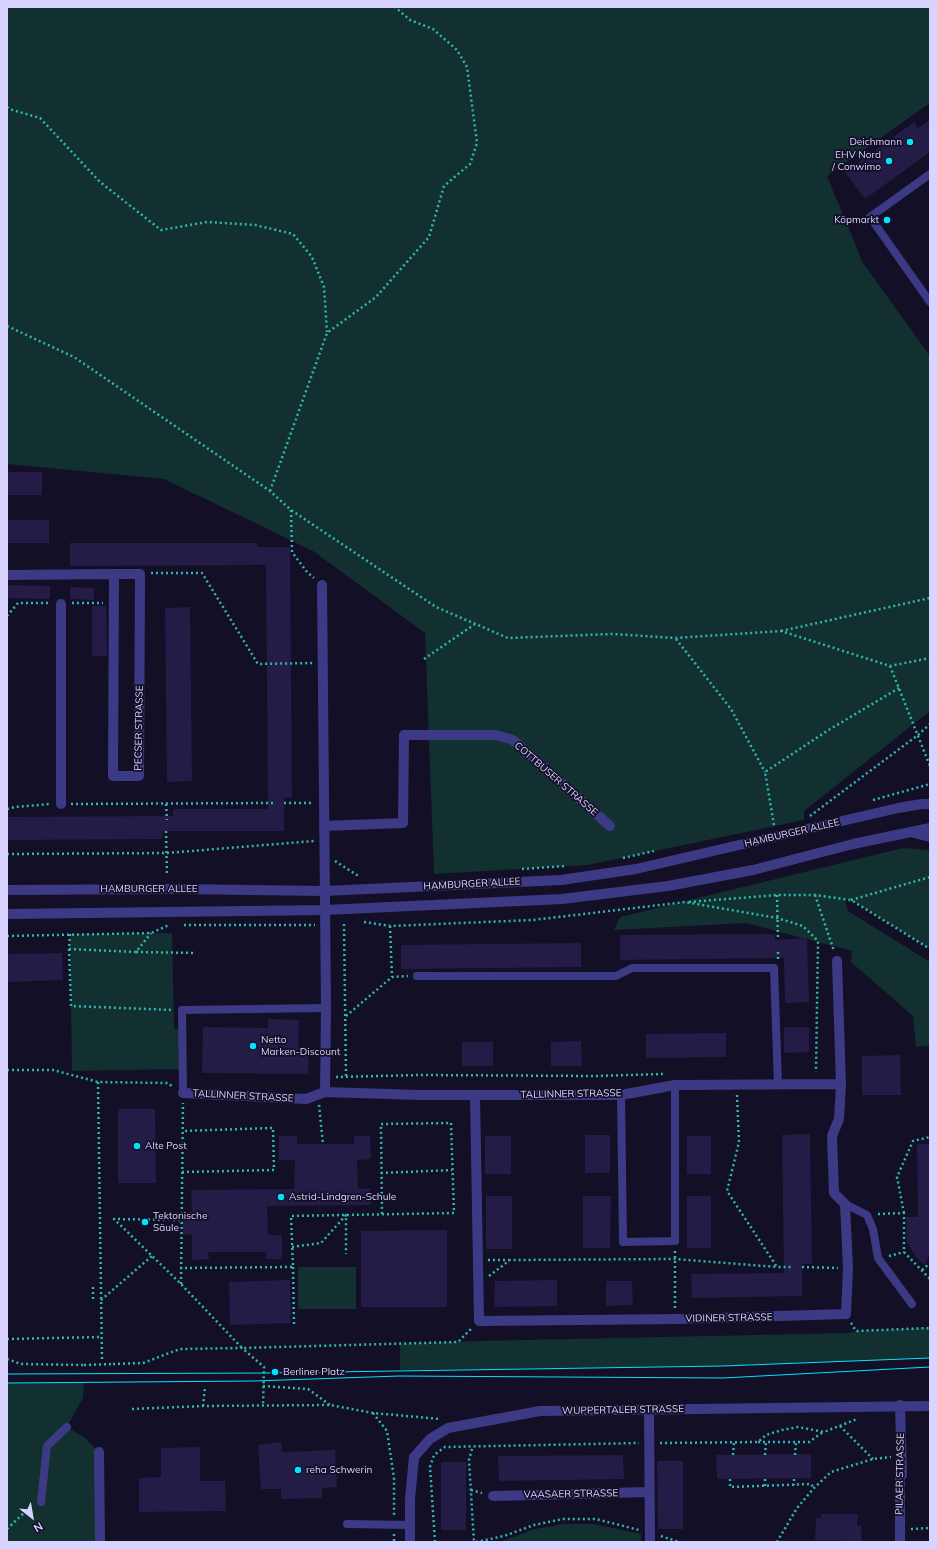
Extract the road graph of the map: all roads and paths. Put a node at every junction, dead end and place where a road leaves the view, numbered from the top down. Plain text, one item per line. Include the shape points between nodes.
1 (395, 7) edge
2 (7, 107) edge
3 (930, 174) edge
4 (930, 302) edge
5 (7, 326) edge
6 (327, 333) junction
7 (270, 491) junction
8 (291, 510) junction
9 (114, 574) junction
10 (140, 574) junction
11 (7, 575) edge
12 (322, 585) joint
13 (930, 598) edge
14 (61, 604) dead end
15 (475, 624) junction
16 (781, 631) junction
17 (675, 638) junction
18 (930, 658) edge
19 (424, 659) dead end
20 (323, 663) junction
21 (890, 666) junction
22 (899, 688) junction
23 (930, 724) edge
24 (918, 735) junction
25 (930, 766) edge
26 (765, 772) junction
27 (273, 803) dead end
28 (284, 803) dead end
29 (324, 803) junction
30 (927, 803) edge
31 (61, 804) junction
32 (166, 804) junction
33 (7, 809) edge
34 (167, 820) dead end
35 (804, 820) dead end
36 (782, 825) dead end
37 (324, 826) junction
38 (610, 826) dead end
39 (930, 828) edge
40 (166, 831) dead end
41 (910, 832) junction
42 (930, 837) edge
43 (324, 840) junction
44 (658, 850) dead end
45 (167, 853) junction
46 (7, 854) edge
47 (324, 854) junction
48 (619, 858) dead end
49 (565, 866) dead end
50 (519, 869) dead end
51 (167, 876) dead end
52 (930, 876) edge
53 (360, 878) dead end
54 (7, 890) edge
55 (325, 891) junction
56 (777, 895) junction
57 (815, 895) junction
58 (851, 900) junction
59 (685, 902) junction
60 (325, 910) junction
61 (7, 914) edge
62 (777, 918) junction
63 (364, 922) dead end
64 (344, 924) dead end
65 (175, 925) dead end
66 (183, 925) dead end
67 (325, 925) junction
68 (390, 926) junction
69 (151, 933) junction
70 (70, 934) junction
71 (7, 936) edge
72 (778, 939) dead end
73 (69, 949) junction
74 (930, 949) edge
75 (136, 952) junction
76 (196, 953) dead end
77 (837, 961) joint
78 (417, 976) joint
79 (392, 977) junction
80 (326, 1008) junction
81 (182, 1010) junction
82 (345, 1016) junction
83 (7, 1070) edge
84 (809, 1072) dead end
85 (664, 1074) dead end
86 (346, 1077) junction
87 (326, 1078) junction
88 (98, 1082) junction
89 (778, 1084) junction
90 (840, 1084) junction
91 (675, 1085) junction
92 (736, 1085) junction
93 (322, 1093) junction
94 (183, 1094) junction
95 (475, 1095) junction
96 (621, 1095) junction
97 (183, 1131) junction
98 (930, 1137) edge
99 (323, 1144) dead end
100 (452, 1170) junction
101 (182, 1172) junction
102 (381, 1172) junction
103 (845, 1204) junction
104 (904, 1213) junction
105 (382, 1214) junction
106 (346, 1215) junction
107 (867, 1215) junction
108 (180, 1220) junction
109 (675, 1241) junction
110 (292, 1247) junction
111 (904, 1252) junction
112 (346, 1254) dead end
113 (152, 1256) junction
114 (878, 1258) junction
115 (675, 1259) junction
116 (510, 1260) junction
117 (477, 1261) junction
118 (930, 1263) edge
119 (293, 1267) junction
120 (777, 1267) junction
121 (792, 1267) dead end
122 (802, 1267) dead end
123 (180, 1268) junction
124 (848, 1268) junction
125 (922, 1270) junction
126 (930, 1279) edge
127 (181, 1284) junction
128 (478, 1286) junction
129 (93, 1287) dead end
130 (93, 1299) dead end
131 (101, 1300) junction
132 (912, 1304) dead end
133 (674, 1319) junction
134 (479, 1321) junction
135 (294, 1325) dead end
136 (930, 1328) edge
137 (856, 1331) dead end
138 (101, 1337) junction
139 (7, 1339) edge
140 (242, 1348) junction
141 (7, 1359) edge
142 (102, 1361) dead end
143 (263, 1386) junction
144 (205, 1387) dead end
145 (330, 1405) junction
146 (900, 1405) junction
147 (202, 1406) junction
148 (263, 1406) junction
149 (930, 1406) edge
150 (132, 1409) dead end
151 (649, 1410) junction
152 (373, 1413) junction
153 (859, 1418) dead end
154 (445, 1420) dead end
155 (840, 1426) junction
156 (67, 1427) dead end
157 (824, 1432) junction
158 (734, 1442) junction
159 (758, 1442) junction
160 (766, 1442) junction
161 (796, 1442) junction
162 (649, 1443) junction
163 (472, 1449) dead end
164 (99, 1452) dead end
165 (795, 1454) dead end
166 (733, 1455) dead end
167 (765, 1455) dead end
168 (902, 1456) junction
169 (874, 1459) junction
170 (730, 1479) dead end
171 (765, 1479) dead end
172 (794, 1479) dead end
173 (794, 1485) junction
174 (765, 1486) junction
175 (814, 1488) junction
176 (649, 1492) junction
177 (493, 1496) dead end
178 (41, 1502) joint
179 (347, 1524) dead end
180 (394, 1524) junction
181 (410, 1525) junction
182 (930, 1528) edge
183 (7, 1529) edge
184 (900, 1529) junction
185 (650, 1537) edge
186 (100, 1542) edge
187 (394, 1542) edge
188 (410, 1542) edge
189 (435, 1542) edge
190 (474, 1542) edge
191 (679, 1542) edge
192 (777, 1542) edge
193 (900, 1542) edge

1 - 6 path via 410,20 433,29 457,50 464,61 467,67 477,143 470,164 444,186 429,237 376,297
2 - 6 path via 40,118 100,182 161,230 207,222 255,225 293,234 312,257 324,287
3 - 4 lane via 870,217
5 - 7 path via 74,357
6 - 7 path
7 - 8 path
8 - 12 path via 292,552 307,572
8 - 15 path via 436,607
9 - 10 street
9 - 10 street, PECSER STRASSE via 112,776 139,776
9 - 11 street
10 - 20 path via 202,573 258,664
12 - 20 street
13 - 16 path
14 - 31 street
15 - 17 path via 508,638 612,634
15 - 19 path
16 - 17 path
16 - 21 path
17 - 26 path via 731,709
18 - 21 path
20 - 29 street
21 - 22 path
22 - 24 path
22 - 26 path
23 - 24 path
24 - 25 path
24 - 35 path
26 - 36 path via 774,826
27 - 32 path
28 - 29 path
29 - 37 street
30 - 55 street, HAMBURGER ALLEE via 636,869 569,879
31 - 32 path
31 - 33 path
32 - 34 path
37 - 38 street, COTTBUSER STRASSE via 403,823 404,735 496,734 513,740
37 - 43 street
39 - 41 street, HAMBURGER ALLEE
40 - 45 path
41 - 42 street
41 - 60 street, HAMBURGER ALLEE via 753,870 668,886 562,899
43 - 45 path
43 - 47 street
44 - 48 path
45 - 46 path
45 - 51 path
47 - 53 path
47 - 55 street
49 - 50 path
52 - 58 path
54 - 55 street, HAMBURGER ALLEE
55 - 60 street
56 - 57 path
56 - 59 path
56 - 62 path
57 - 58 path
57 - 77 path
58 - 74 path
59 - 62 path
59 - 68 path via 533,920
60 - 61 street, HAMBURGER ALLEE
60 - 67 street
62 - 72 path
62 - 84 path via 803,926 818,941 817,1072
63 - 68 path
64 - 82 path
65 - 69 path via 167,925
66 - 67 path
67 - 80 street
68 - 79 path
69 - 70 path
69 - 75 path
70 - 71 path
70 - 73 path
73 - 75 path
73 - 81 path via 71,1006
75 - 76 path
77 - 90 street
78 - 79 path
78 - 89 lane via 616,976 632,968 774,968
79 - 82 path
80 - 81 lane
80 - 87 street
81 - 94 lane
82 - 86 path
83 - 88 path via 53,1070
85 - 86 path
86 - 87 path
87 - 93 street
88 - 94 path via 168,1083
88 - 131 path
89 - 90 street, TALLINNER STRASSE
89 - 92 street, TALLINNER STRASSE
90 - 103 street via 839,1119 832,1136 834,1193
91 - 92 street, TALLINNER STRASSE
91 - 96 street, TALLINNER STRASSE
91 - 109 lane
92 - 120 path via 739,1142 727,1192
93 - 94 street, TALLINNER STRASSE via 306,1099
93 - 95 street, TALLINNER STRASSE
93 - 99 path
94 - 97 path
95 - 96 street, TALLINNER STRASSE
95 - 117 street
96 - 109 lane via 623,1242
97 - 101 path
97 - 101 path via 273,1128 274,1170
98 - 104 path via 913,1141 897,1177
100 - 102 path
100 - 102 path via 450,1123 380,1124
100 - 105 path via 454,1213
101 - 108 path
102 - 105 path
103 - 107 lane
103 - 124 street, VIDINER STRASSE
104 - 107 path
104 - 111 path
105 - 106 path
106 - 110 path via 321,1243
106 - 110 path via 291,1216
106 - 112 path
107 - 114 lane via 873,1229
108 - 113 path via 114,1219
108 - 123 path
109 - 115 path
110 - 119 path
111 - 114 path
111 - 125 path
113 - 127 path
113 - 131 path
114 - 132 lane
115 - 116 path
115 - 120 path
115 - 133 path
116 - 117 path
116 - 128 path
117 - 128 street
118 - 125 path
119 - 123 path
119 - 135 path
120 - 121 path
122 - 124 path
123 - 127 path
124 - 133 street, VIDINER STRASSE via 846,1314
125 - 126 path
127 - 140 path
128 - 134 street
129 - 130 path
131 - 138 path
133 - 134 street, VIDINER STRASSE
134 - 140 path via 458,1342
136 - 137 path
138 - 139 path
138 - 142 path
140 - 141 path, bridge via 180,1349 143,1363 21,1364
140 - 143 path via 264,1367
143 - 145 path via 308,1389
143 - 148 path
144 - 147 path
145 - 148 path
145 - 152 path
146 - 149 street, WUPPERTALER STRASSE
146 - 151 street, WUPPERTALER STRASSE
146 - 168 street, PILAER STRASSE
147 - 148 path
147 - 150 path
151 - 162 street
151 - 181 street, WUPPERTALER STRASSE via 540,1411 448,1428 430,1439 414,1457
152 - 154 path
152 - 180 path via 387,1431 394,1478
153 - 155 path
155 - 157 path
155 - 169 path
156 - 178 lane via 47,1446
157 - 159 path via 798,1427 766,1435
157 - 161 path via 809,1442
158 - 159 path
158 - 162 path
158 - 166 path
159 - 160 path
160 - 161 path
160 - 167 path
161 - 165 path
162 - 176 street
162 - 189 path via 445,1447 434,1455 430,1467
163 - 190 path via 468,1460
164 - 186 street
168 - 169 path
168 - 184 street, PILAER STRASSE
169 - 175 path via 831,1472
170 - 174 path via 730,1487
171 - 174 path
172 - 173 path
173 - 174 path
173 - 175 path via 811,1484
175 - 192 path via 796,1508
176 - 177 street, VAASAER STRASSE
176 - 185 street
178 - 183 path via 25,1512
179 - 180 lane
180 - 181 lane
180 - 187 path
181 - 188 street, WUPPERTALER STRASSE
182 - 184 path
184 - 193 street, PILAER STRASSE
185 - 190 path via 596,1519 564,1519
185 - 191 path

